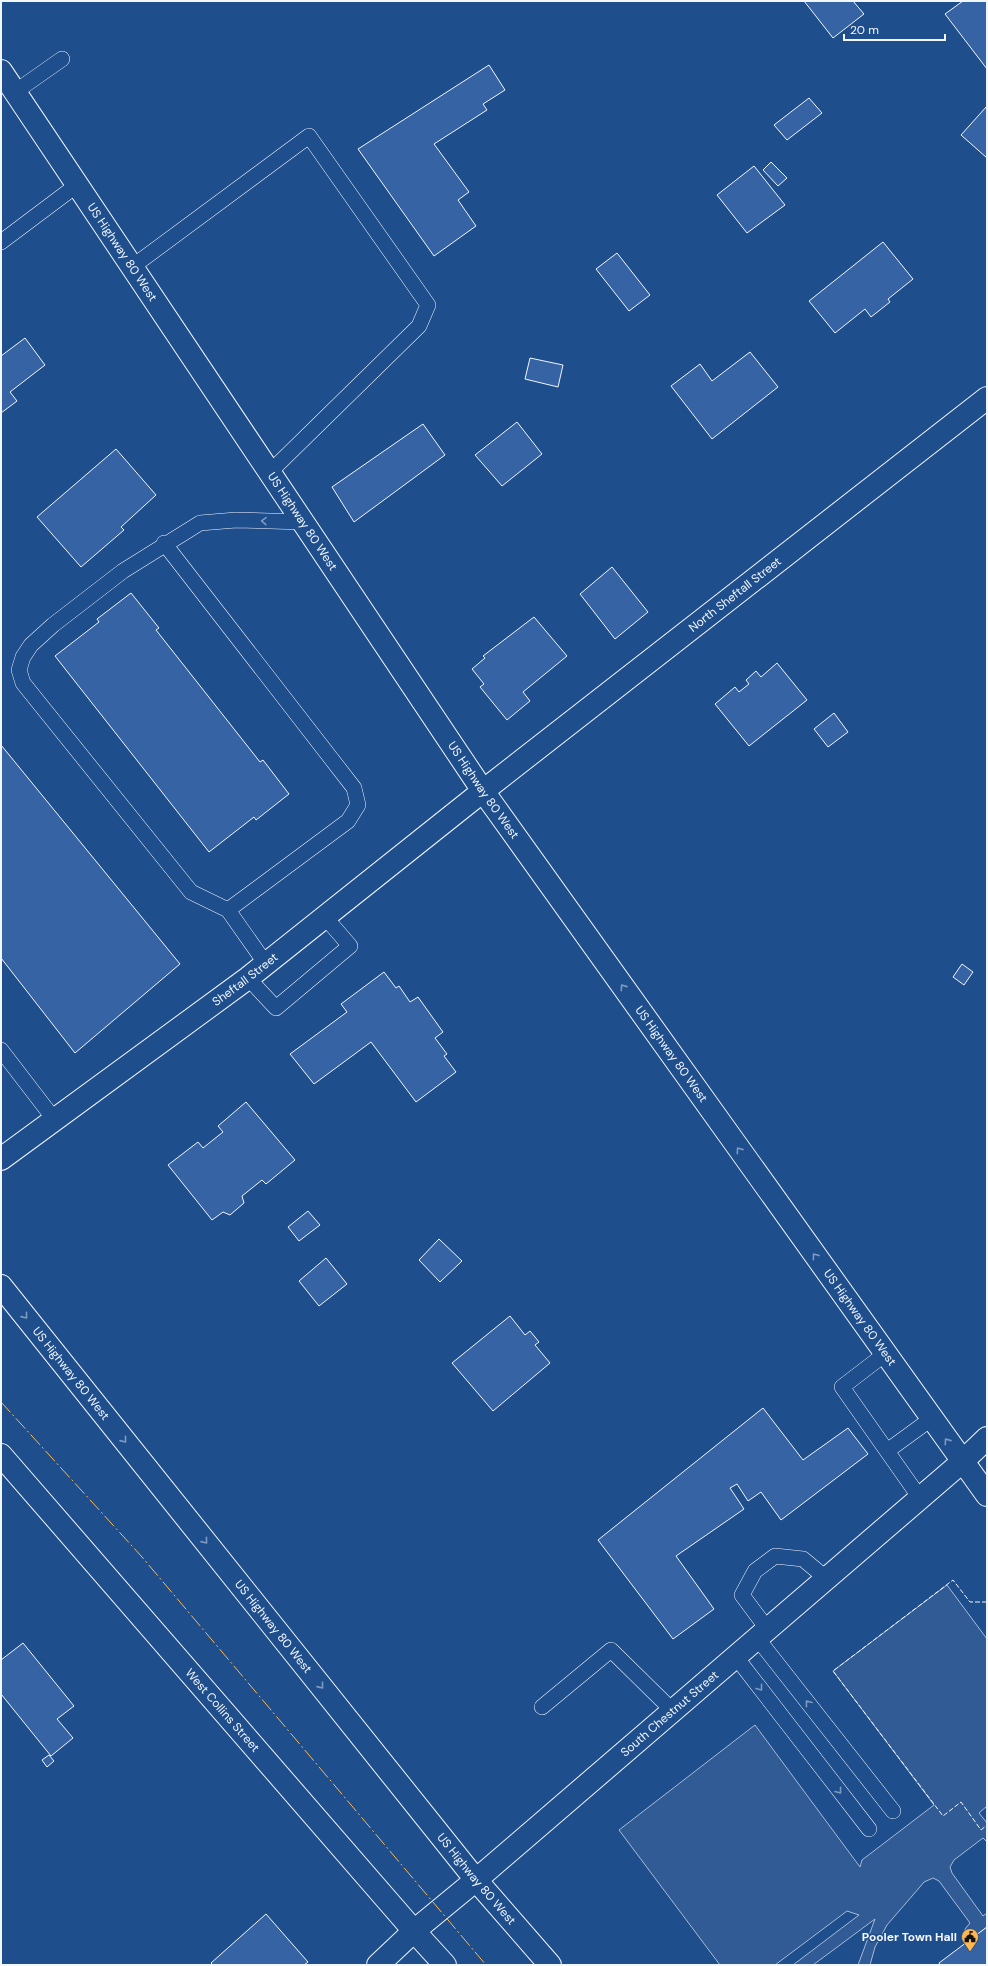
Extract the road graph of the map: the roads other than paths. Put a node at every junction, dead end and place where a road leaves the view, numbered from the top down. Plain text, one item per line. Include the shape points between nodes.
1 (62, 59) dead end
2 (1, 71) edge
3 (16, 92) junction
4 (77, 185) junction
5 (1, 242) edge
6 (132, 267) junction
7 (987, 398) edge
8 (270, 472) junction
9 (303, 522) junction
10 (164, 544) junction
11 (483, 791) junction
12 (228, 910) junction
13 (325, 916) junction
14 (266, 964) junction
15 (248, 978) junction
16 (1, 1050) edge
17 (54, 1119) junction
18 (1, 1159) edge
19 (1, 1286) edge
20 (885, 1354) junction
21 (931, 1419) junction
22 (987, 1438) edge
23 (887, 1451) junction
24 (1, 1456) edge
25 (962, 1462) junction
26 (987, 1495) edge
27 (920, 1498) junction
28 (827, 1579) junction
29 (763, 1634) junction
30 (736, 1657) junction
31 (542, 1707) dead end
32 (673, 1711) junction
33 (893, 1811) dead end
34 (869, 1830) dead end
35 (476, 1880) junction
36 (414, 1932) junction
37 (378, 1965) edge
38 (445, 1965) edge
39 (550, 1965) edge

1 - 3 lane
2 - 3 street, US Highway 80 West
3 - 4 street, US Highway 80 West
4 - 5 lane
4 - 6 street, US Highway 80 West
6 - 8 street, US Highway 80 West
6 - 8 lane via 309,136 428,305 419,326
7 - 11 street, North Sheftall Street
8 - 9 street, US Highway 80 West
9 -> 10 lane via 236,520 200,523
9 - 11 street, US Highway 80 West
10 - 12 lane via 354,788 358,805 348,821
10 - 12 lane via 123,571 53,625 32,645 19,670 23,683 191,892
11 - 13 street, Sheftall Street
20 -> 11 street, US Highway 80 West
12 - 14 lane
13 - 14 street, Sheftall Street
13 - 15 lane via 350,946 276,1008
14 - 15 street, Sheftall Street
15 - 17 street, Sheftall Street
16 - 17 lane
17 - 18 street, Sheftall Street
19 -> 35 street, US Highway 80 West
20 - 21 street, US Highway 80 West
20 - 23 lane via 842,1387
21 - 23 lane
25 -> 21 street, US Highway 80 West
22 - 25 street, South Chestnut Street
23 - 27 lane
24 - 36 street, West Collins Street
25 - 26 street, US Highway 80 West
25 - 27 street, South Chestnut Street
27 - 28 street, South Chestnut Street
28 - 29 street, South Chestnut Street
28 - 29 lane via 803,1559 775,1556 755,1571 742,1595
29 - 30 street, South Chestnut Street
33 -> 29 lane
30 - 32 street, South Chestnut Street
30 -> 34 lane
31 - 32 lane via 611,1650
32 - 35 street, South Chestnut Street
35 - 36 street, South Chestnut Street
35 - 39 street, US Highway 80 West
36 - 37 street, South Chestnut Street
36 - 38 street, West Collins Street

